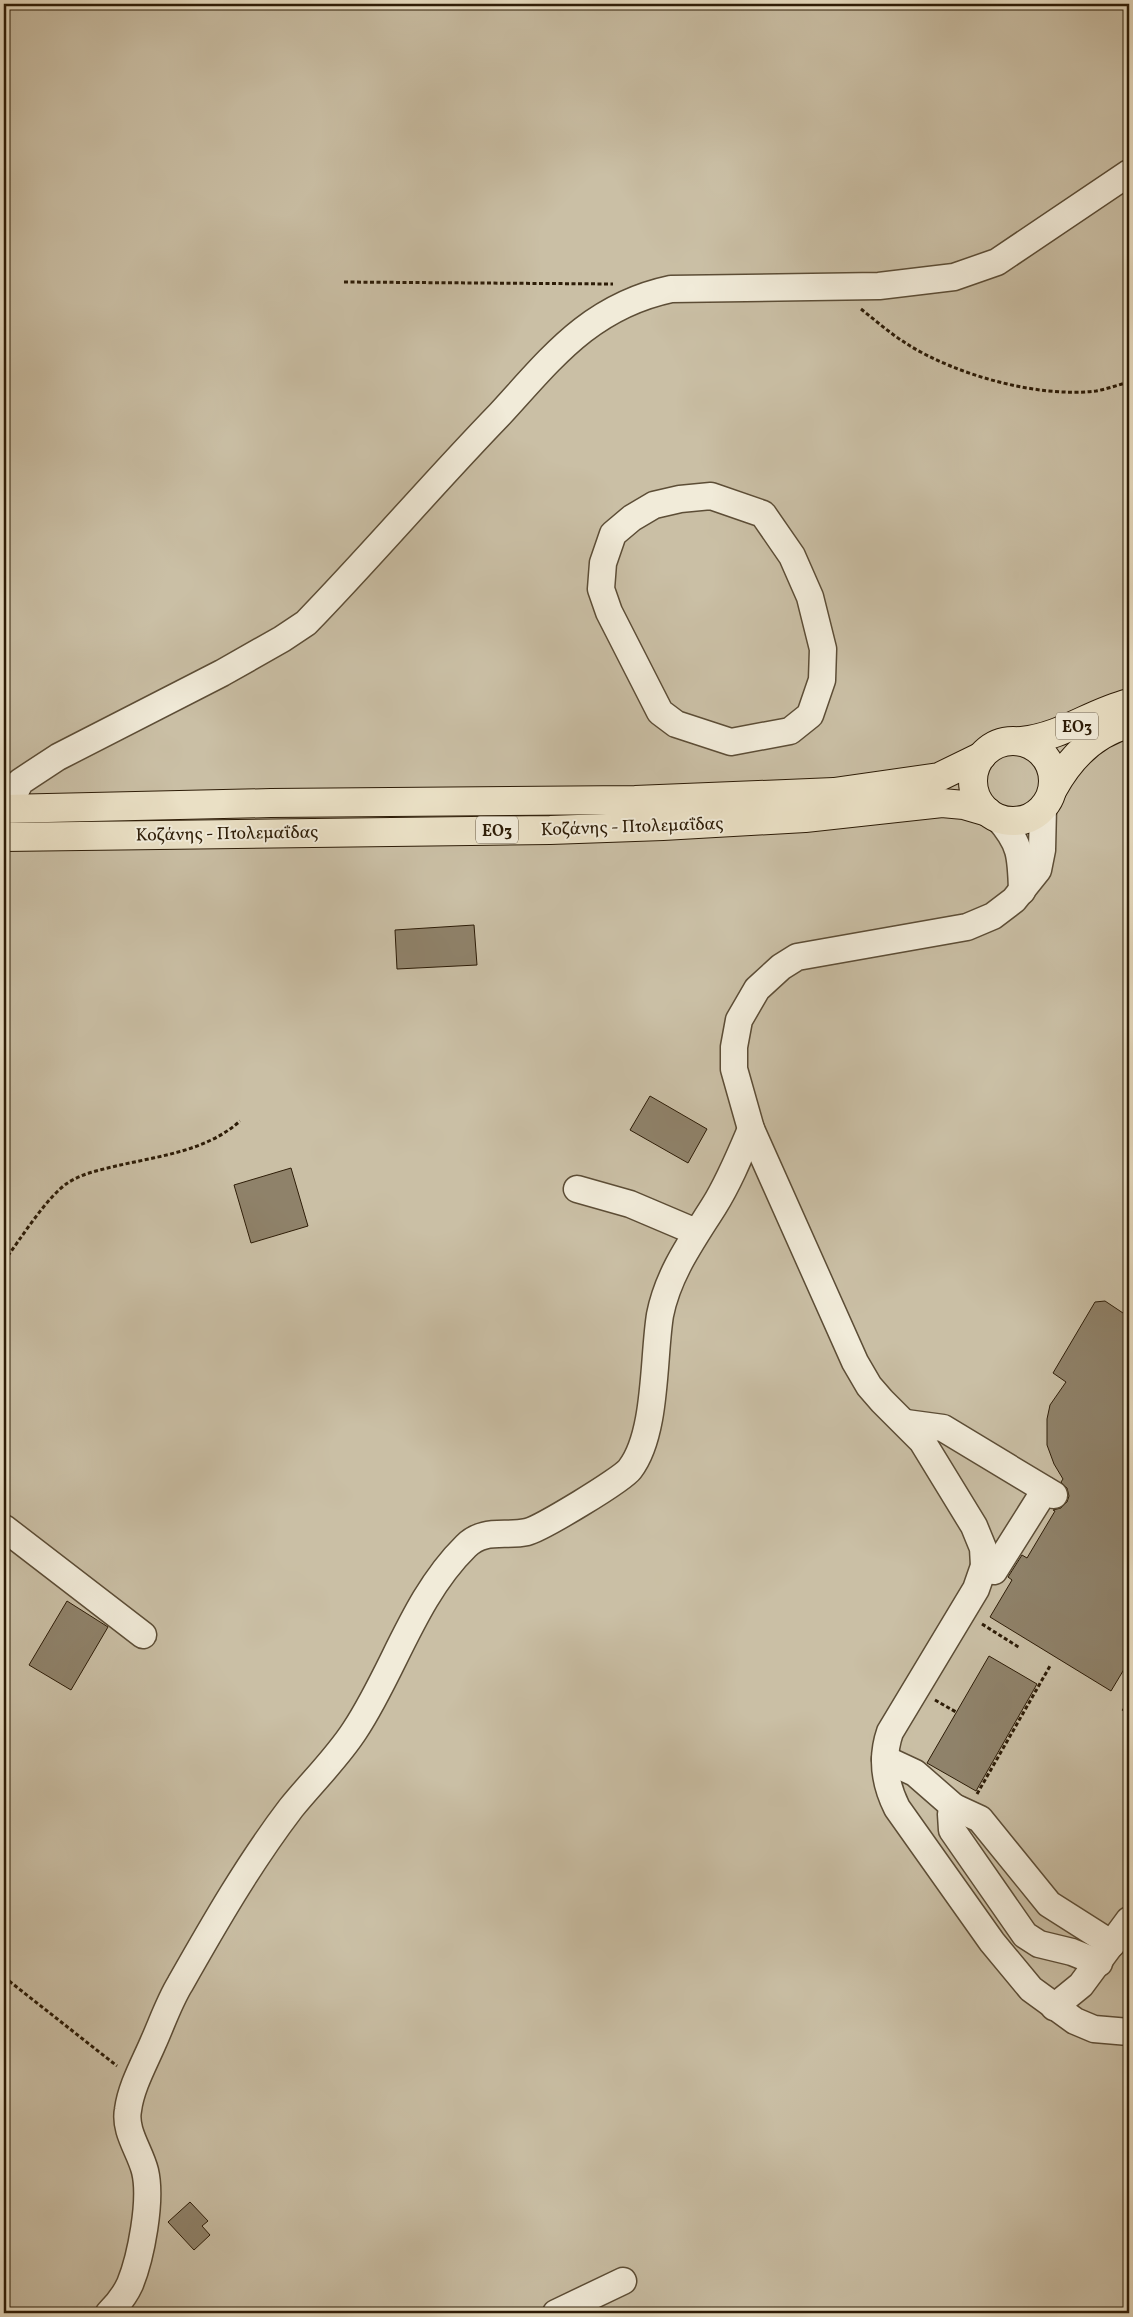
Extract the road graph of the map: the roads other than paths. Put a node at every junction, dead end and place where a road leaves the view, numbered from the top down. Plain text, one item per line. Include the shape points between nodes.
1 (1129, 173) edge
2 (1129, 703) edge
3 (810, 715) joint
4 (1129, 724) edge
5 (1022, 741) junction
6 (982, 756) junction
7 (1048, 798) junction
8 (6, 809) edge
9 (993, 815) junction
10 (4, 837) edge
11 (1022, 891) junction
12 (751, 1129) junction
13 (577, 1189) dead end
14 (696, 1232) junction
15 (906, 1423) junction
16 (4, 1528) edge
17 (984, 1566) junction
18 (143, 1635) dead end
19 (885, 1759) junction
20 (953, 1797) junction
21 (898, 1808) junction
22 (1129, 1920) edge
23 (1086, 1928) junction
24 (1072, 1952) junction
25 (1106, 1954) junction
26 (1054, 2007) junction
27 (1129, 2032) edge
28 (623, 2281) dead end
29 (109, 2313) edge
30 (556, 2313) edge

1 - 8 street via 998,262 954,277 880,286 671,289 646,294 600,318 558,353 451,464 306,623 222,673 58,757 20,782
2 - 5 main road, ΕΟ3 via 1058,734
3 - 3 street via 790,731 731,742 676,724 660,712 609,612 601,589 603,563 613,534 654,505 680,499 711,496 763,514 792,556 810,597 820,640 822,680
4 - 7 main road, ΕΟ3 via 1108,731 1078,753
5 - 6 main road, ΕΟ3 via 1000,743
5 - 7 main road, ΕΟ3 via 1047,759 1053,773
6 - 8 main road, Κοζάνης - Πτολεμαΐδας / ΕΟ3 via 939,777 834,792 635,800
6 - 9 main road via 975,769 974,785 978,800
7 - 9 main road, ΕΟ3 via 1034,815 1022,820 1010,821
7 - 11 street via 1038,870
9 - 10 main road, Κοζάνης - Πτολεμαΐδας / ΕΟ3 via 964,805 942,803 805,818 663,826
9 - 11 street via 1013,835 1019,849
11 - 12 street via 993,916 967,927 815,952 797,957 767,978 739,1020 734,1047 738,1090
12 - 14 street via 715,1205
12 - 15 street via 855,1362 869,1386
13 - 14 street via 630,1204
14 - 29 street via 666,1290 660,1316 652,1400 642,1447 632,1468 614,1483 539,1528 513,1534 494,1532 482,1535 457,1556 418,1612 355,1730 290,1809 239,1883 177,1989 137,2080 128,2109 127,2119 146,2178 142,2238 130,2284
15 - 17 street via 922,1441 970,1518 982,1548
15 - 17 street via 944,1428 1050,1493 994,1571
16 - 18 street
17 - 19 street via 976,1589 890,1732
19 - 20 street
19 - 21 street via 890,1795
20 - 21 street
20 - 23 street via 980,1819 1049,1904
20 - 24 street via 952,1830 1025,1935 1039,1944
21 - 26 street via 992,1942 1031,1989
22 - 25 street
23 - 24 street
23 - 25 street
24 - 25 street
25 - 26 street via 1081,1985
26 - 27 street via 1094,2029
28 - 30 street

